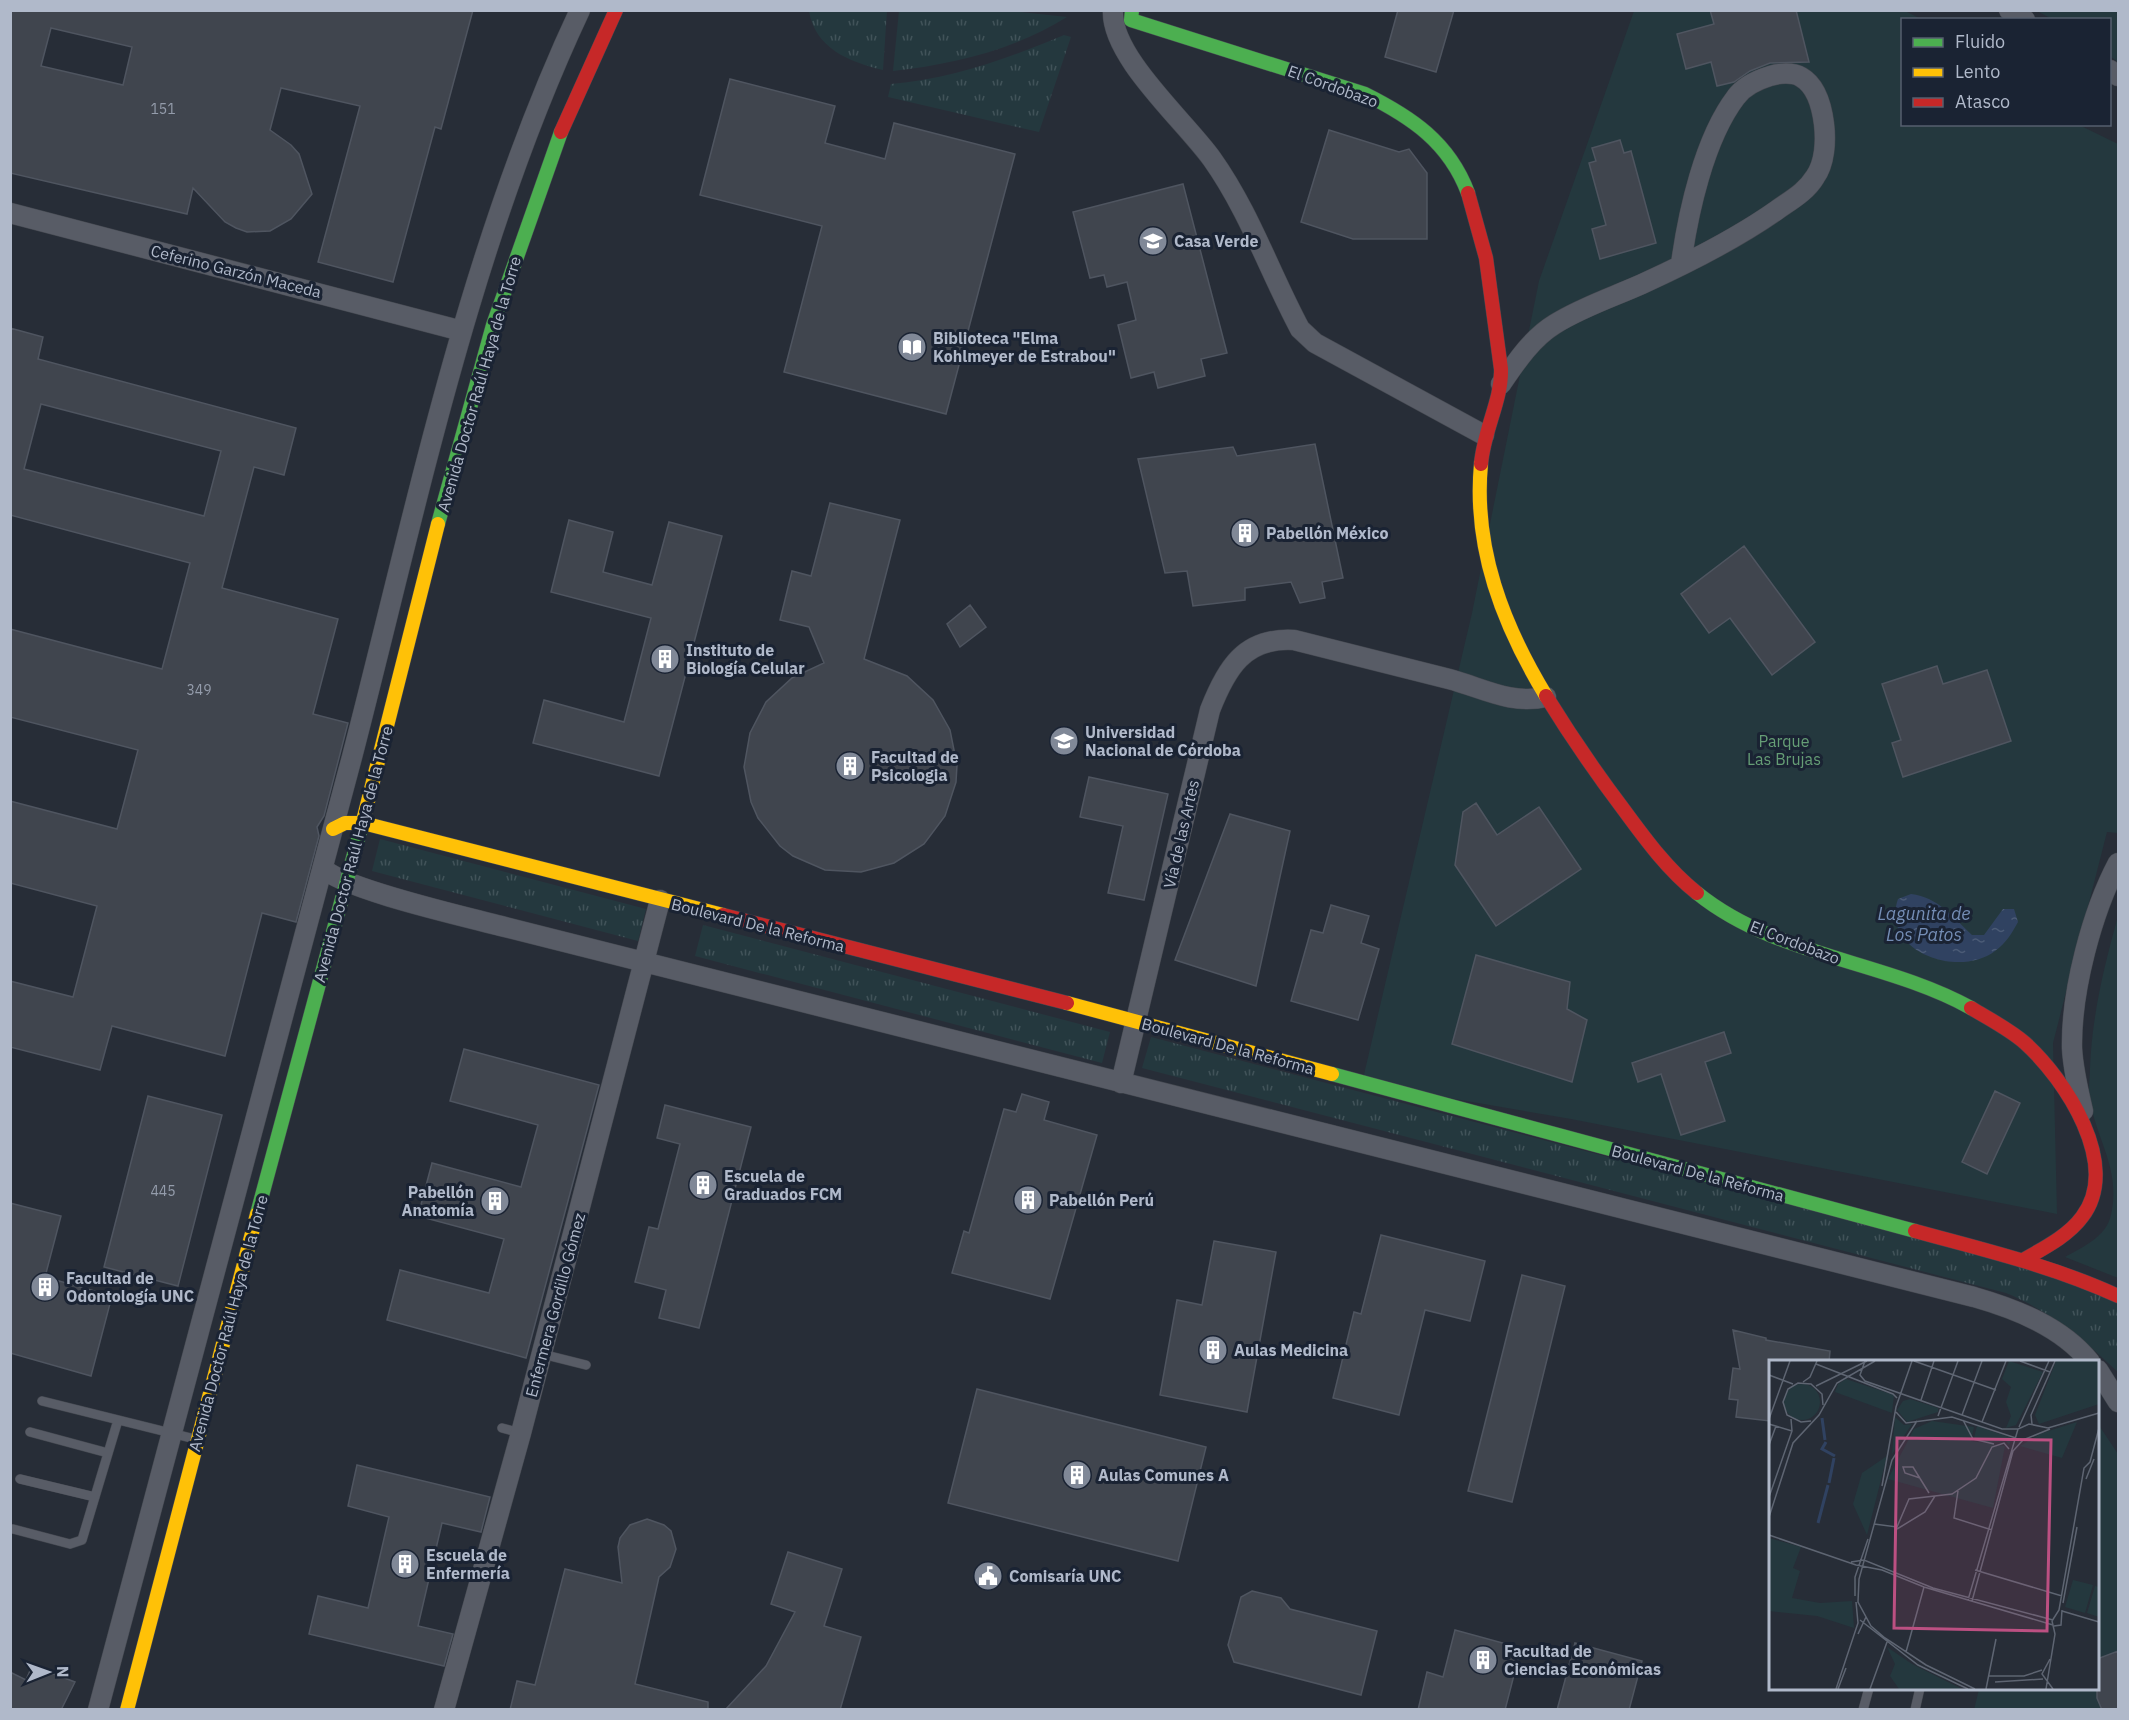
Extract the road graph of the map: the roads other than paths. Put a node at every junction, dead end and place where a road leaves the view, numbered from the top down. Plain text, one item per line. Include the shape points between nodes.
1 (580, 10) edge
2 (616, 10) edge
3 (2009, 10) edge
4 (1122, 14) edge
5 (2022, 18) edge
6 (10, 213) edge
7 (1681, 264) junction
8 (462, 331) junction
9 (1502, 384) junction
10 (1484, 435) junction
11 (1546, 697) junction
12 (363, 823) junction
13 (333, 829) junction
14 (2118, 863) edge
15 (323, 868) junction
16 (346, 881) junction
17 (660, 900) junction
18 (644, 960) junction
19 (1136, 1021) junction
20 (1121, 1083) junction
21 (2088, 1134) junction
22 (2023, 1260) junction
23 (2118, 1296) edge
24 (542, 1354) junction
25 (2089, 1360) edge
26 (586, 1365) dead end
27 (2099, 1373) edge
28 (42, 1401) dead end
29 (2118, 1402) edge
30 (118, 1420) junction
31 (502, 1428) dead end
32 (30, 1432) dead end
33 (172, 1433) junction
34 (521, 1433) junction
35 (197, 1440) junction
36 (108, 1453) junction
37 (20, 1479) dead end
38 (95, 1497) junction
39 (13, 1529) dead end
40 (1869, 1690) edge
41 (1920, 1690) edge
42 (98, 1710) edge
43 (126, 1710) edge
44 (444, 1710) edge
45 (1863, 1710) edge
46 (1915, 1710) edge

1 - 8 street, Avenida Doctor Raúl Haya de la Torre via 518,161
2 - 12 street, Avenida Doctor Raúl Haya de la Torre via 559,136 483,359 461,432
3 - 5 street
4 - 9 street, El Cordobazo via 1365,94 1422,126 1444,149 1464,181 1479,221
4 - 10 street, El Cordobazo via 1116,36 1234,192 1300,329 1315,343
6 - 8 street, Ceferino Garzón Maceda
7 - 7 street via 1760,222 1804,190 1816,176 1823,156 1823,110 1802,77 1790,73 1775,75 1749,85 1736,97 1698,181
7 - 9 street via 1555,324 1534,341
8 - 13 street, Avenida Doctor Raúl Haya de la Torre
9 - 10 street, El Cordobazo
10 - 11 street, El Cordobazo via 1478,493 1488,566 1507,623
11 - 19 street, Vía de las Artes via 1530,701 1509,699 1452,680 1294,640 1245,651 1219,686 1210,710
11 - 21 street, El Cordobazo via 1662,859 1689,887 1754,929 1960,1002 1992,1021 2047,1065
12 - 13 street, Boulevard De la Reforma via 345,823
12 - 16 street, Avenida Doctor Raúl Haya de la Torre
12 - 17 street, Boulevard De la Reforma
13 - 15 street, Avenida Doctor Raúl Haya de la Torre
14 - 21 street via 2092,924 2074,1020 2072,1048
15 - 16 street
15 - 33 street, Avenida Doctor Raúl Haya de la Torre
16 - 18 street via 491,923
16 - 35 street, Avenida Doctor Raúl Haya de la Torre
17 - 18 street, Enfermera Gordillo Gómez
17 - 19 street, Boulevard De la Reforma
18 - 20 street
18 - 24 street, Enfermera Gordillo Gómez
19 - 20 street, Vía de las Artes
19 - 22 street, Boulevard De la Reforma
20 - 25 street via 1984,1299 2057,1332
21 - 22 street, El Cordobazo via 2097,1172 2093,1203 2065,1237
22 - 23 street, Boulevard De la Reforma
24 - 26 lane
24 - 34 street, Enfermera Gordillo Gómez
27 - 29 street
28 - 30 lane
30 - 33 lane
30 - 36 lane
31 - 34 lane
32 - 36 lane
33 - 35 lane
33 - 42 street, Avenida Doctor Raúl Haya de la Torre
34 - 44 street, Enfermera Gordillo Gómez
35 - 43 street, Avenida Doctor Raúl Haya de la Torre
36 - 38 lane
37 - 38 lane
38 - 39 lane via 82,1540 77,1544
40 - 45 lane
41 - 46 lane

